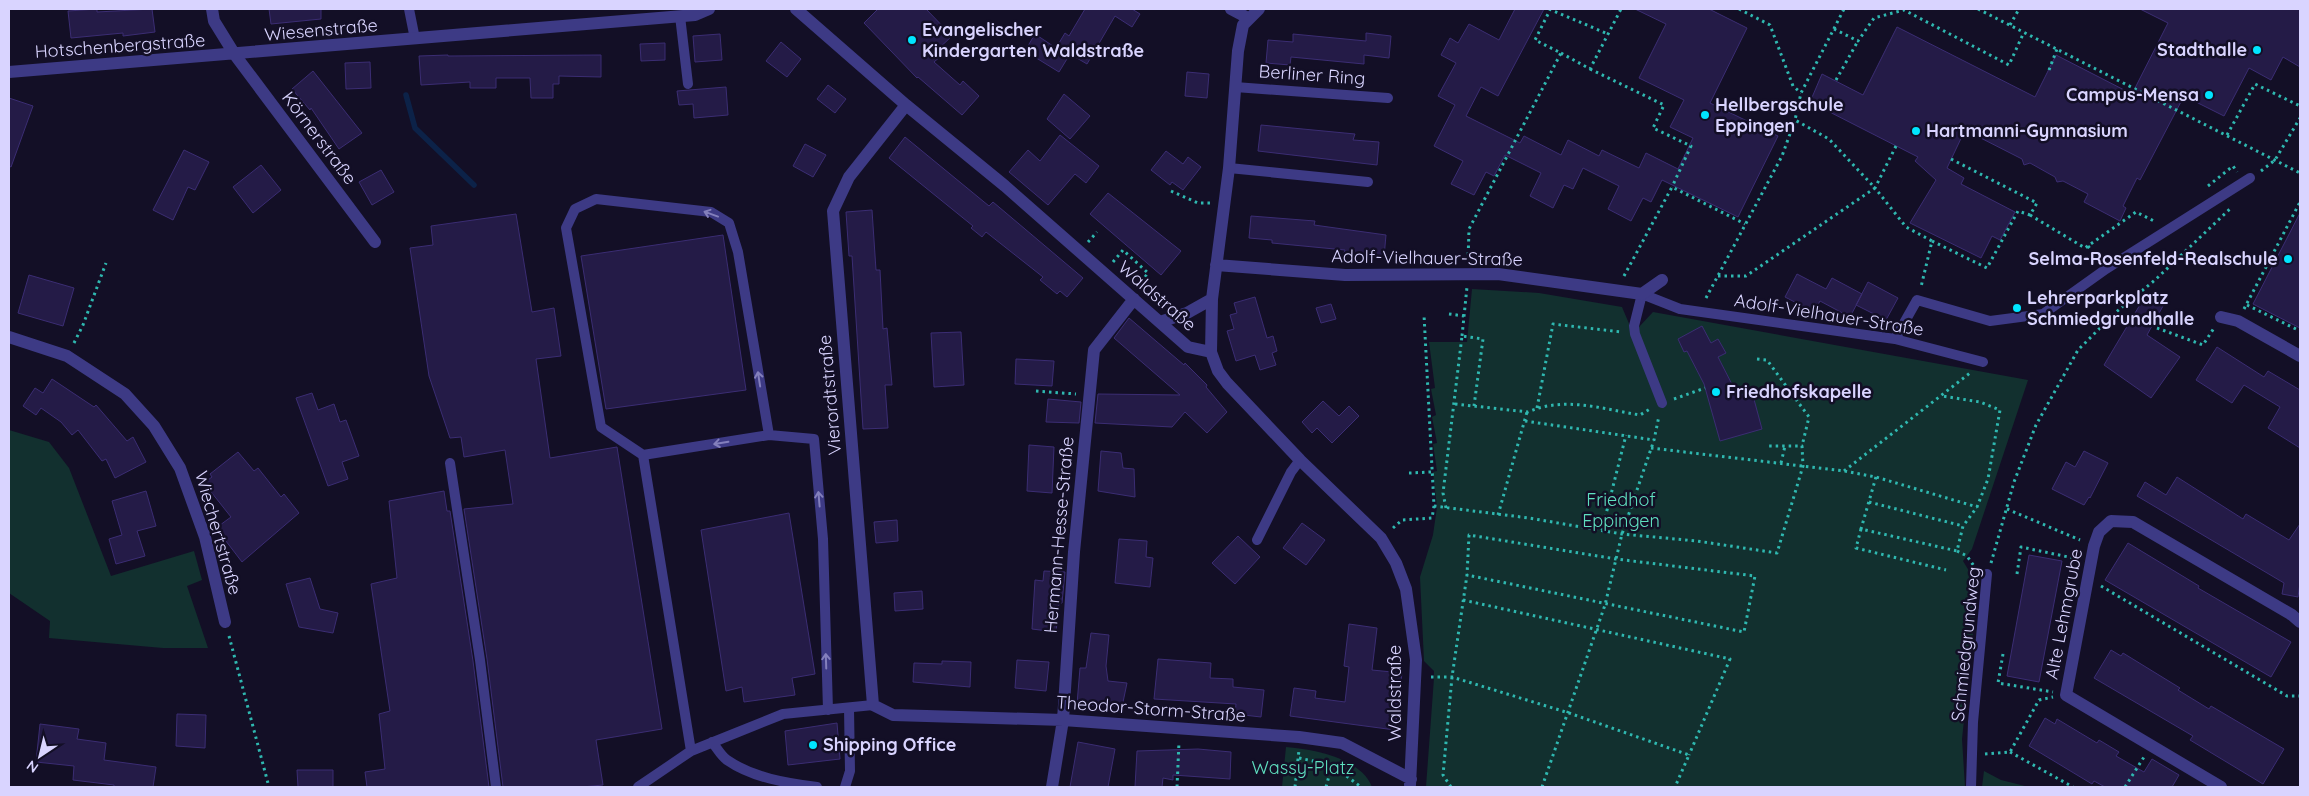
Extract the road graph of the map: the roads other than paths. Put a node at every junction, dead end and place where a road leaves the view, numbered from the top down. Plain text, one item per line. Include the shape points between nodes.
1 (212, 9) edge
2 (409, 9) edge
3 (709, 9) edge
4 (796, 9) edge
5 (1231, 9) edge
6 (1259, 9) edge
7 (1248, 14) edge
8 (680, 16) junction
9 (415, 39) junction
10 (235, 55) junction
11 (9, 72) edge
12 (688, 84) dead end
13 (1234, 87) junction
14 (1388, 98) dead end
15 (906, 105) junction
16 (1229, 168) junction
17 (2248, 180) road end
18 (1368, 182) dead end
19 (375, 242) dead end
20 (1216, 265) junction
21 (1662, 280) dead end
22 (1642, 294) junction
23 (1132, 298) junction
24 (1212, 299) junction
25 (2221, 317) road end
26 (1160, 322) junction
27 (9, 337) edge
28 (1894, 339) junction
29 (1210, 352) junction
30 (2300, 356) edge
31 (1983, 362) road end
32 (1662, 403) road end
33 (769, 435) junction
34 (643, 455) junction
35 (1300, 460) junction
36 (450, 464) dead end
37 (1257, 540) dead end
38 (1987, 574) road end
39 (225, 622) road end
40 (2300, 622) edge
41 (873, 705) junction
42 (849, 708) junction
43 (828, 710) junction
44 (1063, 720) junction
45 (712, 742) junction
46 (691, 751) junction
47 (1410, 783) edge
48 (496, 787) edge
49 (638, 787) edge
50 (817, 787) edge
51 (845, 787) edge
52 (1052, 787) edge
53 (1971, 787) edge
54 (2221, 787) edge

1 - 10 street, Körnerstraße via 214,21
2 - 9 lane
3 - 8 street, Wiesenstraße via 695,15
4 - 15 street, Waldstraße
5 - 7 street
6 - 7 street
7 - 13 street, Berliner Ring via 1241,34
8 - 9 street, Wiesenstraße
8 - 12 lane
9 - 10 street, Wiesenstraße
10 - 11 street, Hotschenbergstraße
10 - 19 street, Körnerstraße
13 - 14 lane, Berliner Ring
13 - 16 street, Berliner Ring
15 - 23 street, Waldstraße via 1005,186
15 - 41 street, Vierordtstraße via 849,177 833,211
16 - 18 lane
16 - 20 street, Berliner Ring
17 - 28 lane via 2106,269 2043,314 1990,321 1917,300
20 - 22 street, Adolf-Vielhauer-Straße via 1345,275 1498,274
20 - 24 street, Berliner Ring
21 - 22 street
22 - 28 lane, Adolf-Vielhauer-Straße via 1680,309
22 - 32 lane via 1635,334
23 - 26 street, Waldstraße
23 - 44 street, Hermann-Hesse-Straße via 1094,350 1074,552
24 - 26 street via 1187,313
24 - 29 street, Berliner Ring
25 - 30 street via 2238,321
26 - 29 street, Waldstraße via 1188,347
27 - 39 street, Wiechertstraße via 67,356 125,394 154,426 180,468 205,538
28 - 31 lane, Adolf-Vielhauer-Straße
29 - 35 street, Waldstraße via 1218,372 1227,383
33 -> 34 lane
33 -> 34 lane via 738,252 729,223 711,212 596,199 575,209 566,228 601,426
43 -> 33 lane via 823,539 814,439
34 - 46 lane
35 - 37 lane
35 - 47 street, Waldstraße via 1381,538 1396,563 1406,590 1416,660
36 - 48 lane
38 - 53 lane, Schmiedgrundweg via 1973,722
40 - 54 street, Alte Lehmgrube via 2132,522 2111,521 2099,532 2090,562 2066,695
41 - 42 lane
41 - 44 street, Theodor-Storm-Straße via 893,715
42 - 43 lane
42 - 51 lane via 850,771
43 - 45 lane via 782,714
44 - 47 street, Theodor-Storm-Straße via 1342,743
44 - 52 street, Hermann-Hesse-Straße
45 - 46 lane
45 - 50 lane via 726,760 755,774
46 - 49 lane

